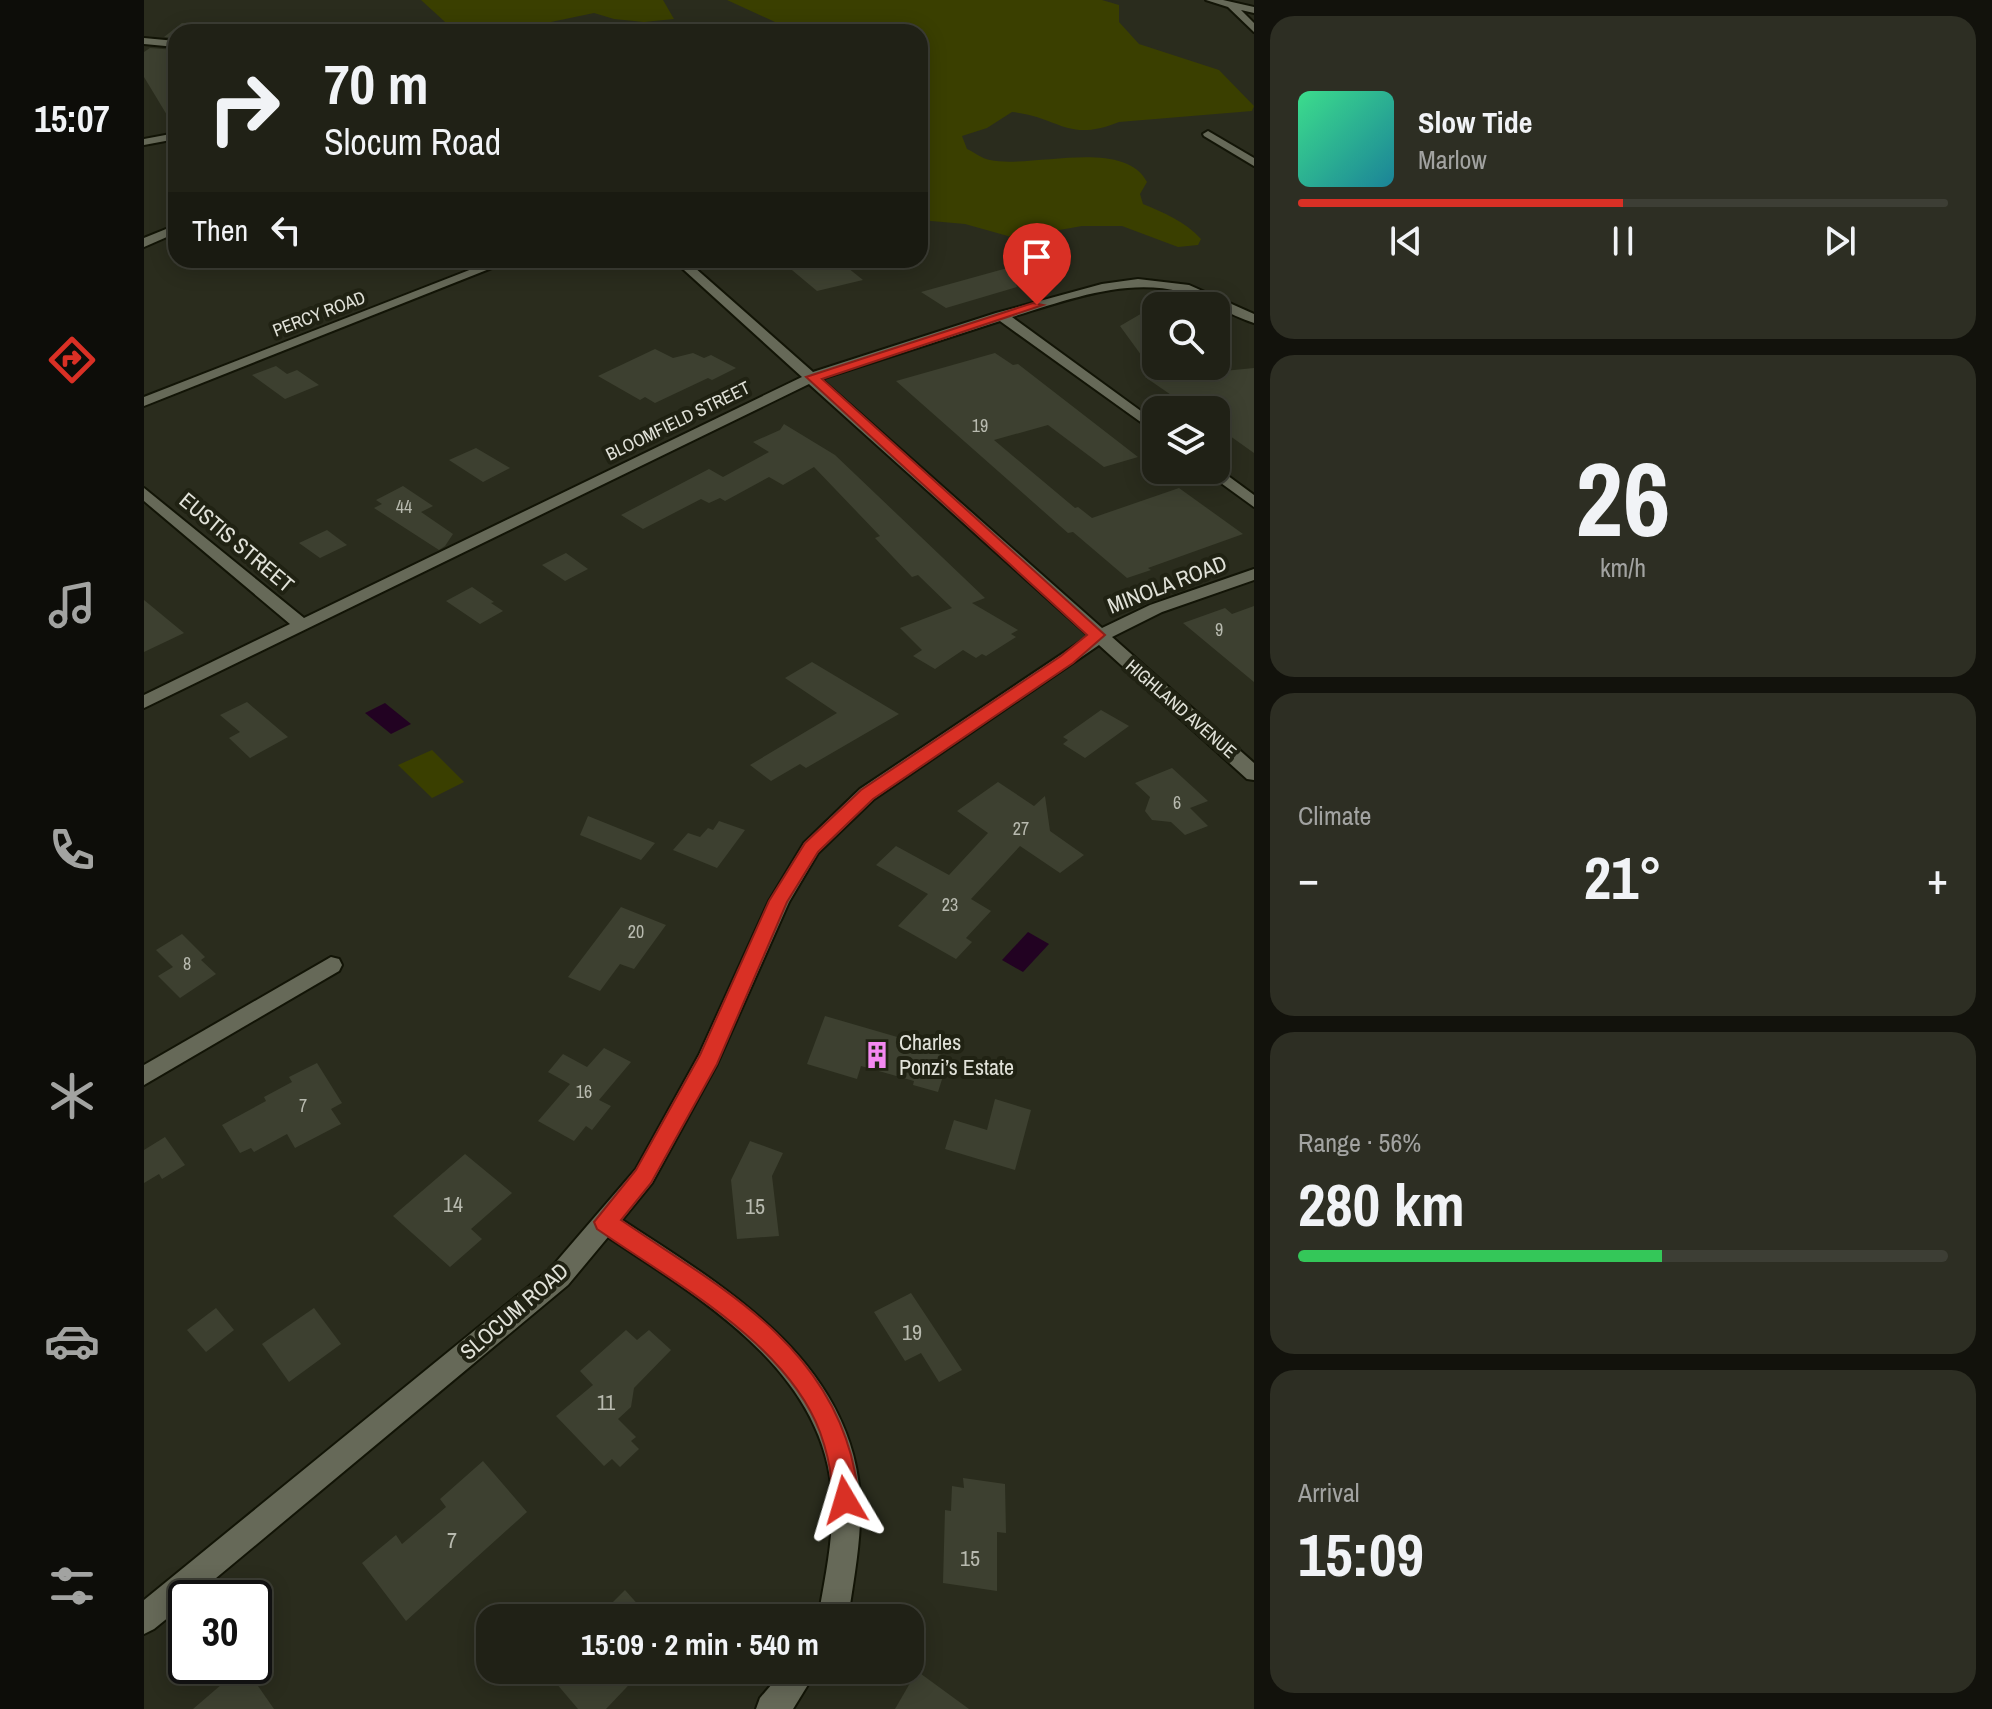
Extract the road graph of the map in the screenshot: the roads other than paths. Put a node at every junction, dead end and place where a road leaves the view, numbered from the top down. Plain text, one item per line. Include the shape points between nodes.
1 (1211, 0) edge
2 (1233, 7) junction
3 (1254, 10) edge
4 (1254, 29) edge
5 (144, 41) edge
6 (168, 43) edge
7 (1208, 134) dead end
8 (168, 138) edge
9 (144, 142) edge
10 (1254, 163) edge
11 (168, 232) edge
12 (144, 243) edge
13 (486, 268) edge
14 (688, 268) edge
15 (1001, 316) junction
16 (1254, 319) edge
17 (813, 377) junction
18 (144, 402) edge
19 (1142, 419) edge
20 (1230, 484) edge
21 (144, 493) edge
22 (1254, 502) edge
23 (1254, 574) edge
24 (302, 625) junction
25 (1097, 635) junction
26 (144, 702) edge
27 (1254, 774) edge
28 (331, 965) dead end
29 (144, 1076) edge
30 (605, 1222) junction
31 (835, 1604) edge
32 (144, 1619) edge
33 (793, 1684) edge
34 (771, 1709) edge

1 - 2 street
2 - 3 street
2 - 4 street
5 - 6 street
7 - 10 street
8 - 9 street
11 - 12 street
13 - 18 street, PERCY ROAD
14 - 17 street, HIGHLAND AVENUE
15 - 16 street, BLOOMFIELD STREET via 1091,290 1138,283 1184,288
15 - 17 street, BLOOMFIELD STREET
15 - 19 street
17 - 24 street, BLOOMFIELD STREET
17 - 25 street, HIGHLAND AVENUE
20 - 22 street
21 - 24 street, EUSTIS STREET
23 - 25 street, MINOLA ROAD
24 - 26 street, BLOOMFIELD STREET
25 - 27 street, HIGHLAND AVENUE
25 - 30 street, SLOCUM ROAD via 867,794 811,848 779,901 709,1058 644,1176
28 - 29 street
30 - 31 street via 752,1324 806,1381 831,1428 844,1479 845,1543
30 - 32 street, SLOCUM ROAD via 559,1277
33 - 34 street

